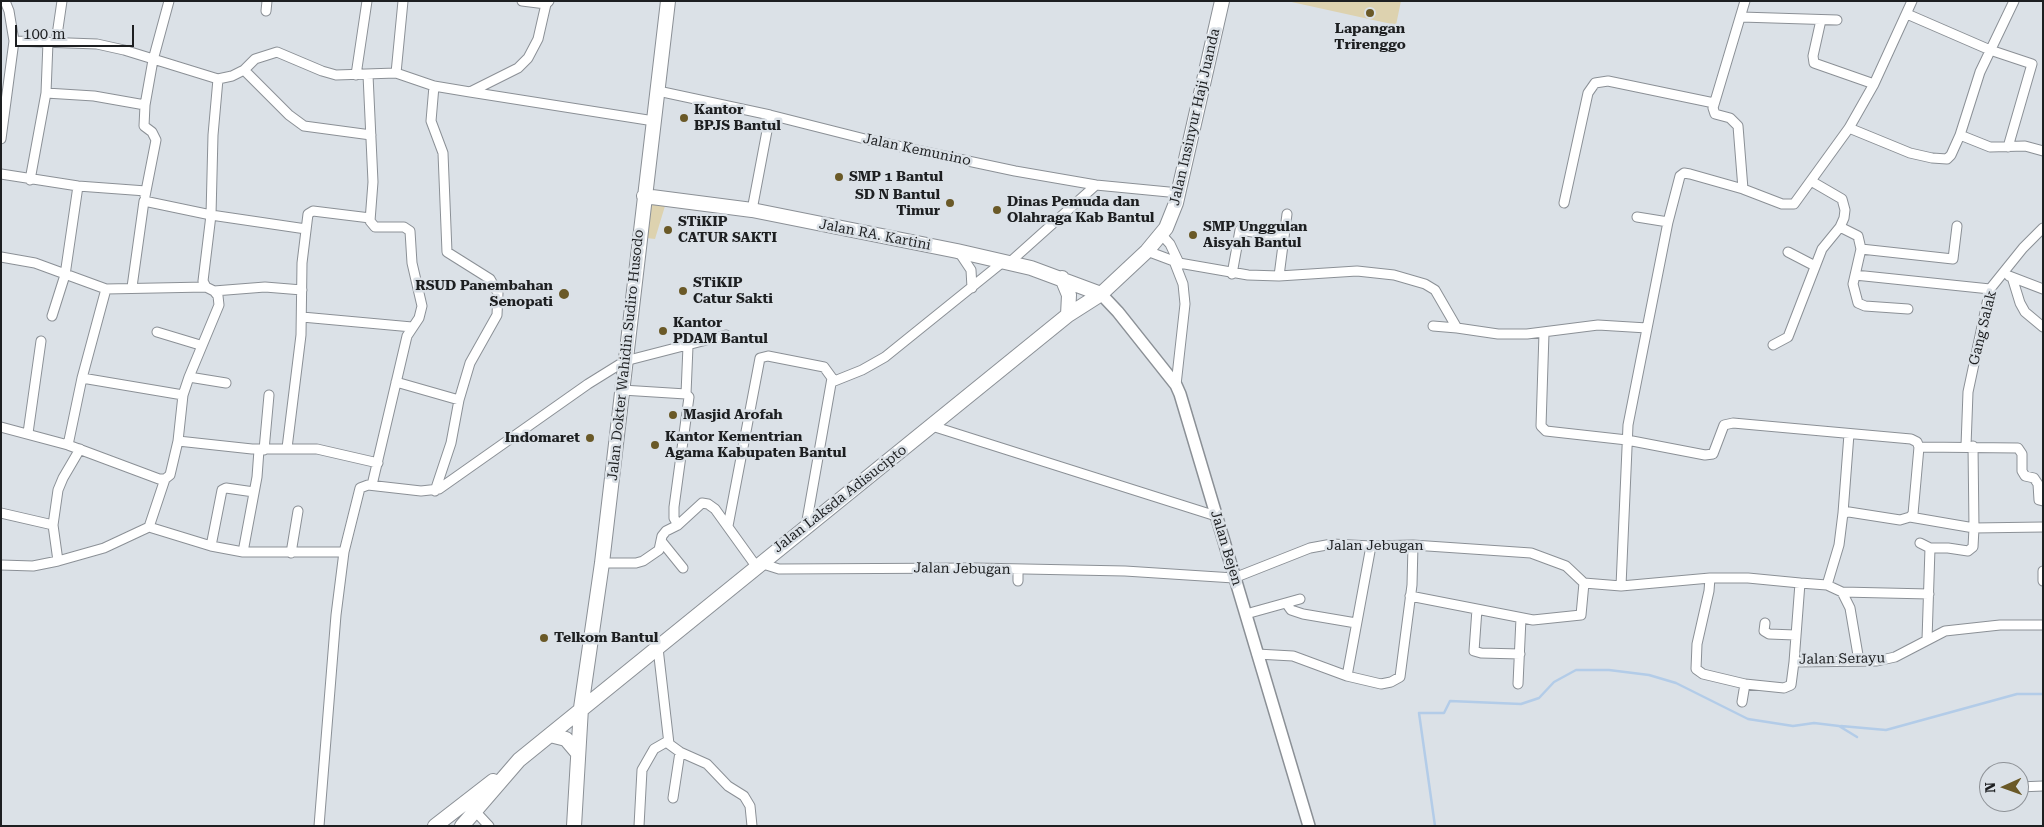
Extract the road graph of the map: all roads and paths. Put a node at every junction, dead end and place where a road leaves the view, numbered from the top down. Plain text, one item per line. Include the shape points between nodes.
1 (5, 1) edge
2 (62, 1) edge
3 (170, 1) edge
4 (367, 1) edge
5 (403, 1) edge
6 (522, 1) edge
7 (668, 1) edge
8 (1222, 1) edge
9 (1745, 1) edge
10 (1912, 1) edge
11 (2014, 1) edge
12 (548, 3) edge
13 (1907, 14) junction
14 (1741, 17) junction
15 (1821, 20) junction
16 (1837, 20) dead end
17 (14, 41) junction
18 (52, 42) junction
19 (1990, 50) junction
20 (153, 60) junction
21 (244, 70) junction
22 (396, 73) junction
23 (356, 75) junction
24 (368, 75) junction
25 (218, 79) junction
26 (1874, 84) junction
27 (434, 86) junction
28 (658, 91) junction
29 (46, 92) junction
30 (470, 92) junction
31 (1714, 103) junction
32 (145, 105) junction
33 (770, 115) junction
34 (3, 119) edge
35 (654, 121) junction
36 (1849, 128) junction
37 (370, 135) junction
38 (1960, 135) junction
39 (1, 138) edge
40 (2008, 148) junction
41 (2043, 150) edge
42 (1, 174) edge
43 (30, 180) junction
44 (1811, 181) junction
45 (1096, 185) junction
46 (78, 186) junction
47 (1743, 189) junction
48 (146, 191) junction
49 (1179, 193) junction
50 (644, 196) junction
51 (144, 201) junction
52 (1564, 203) dead end
53 (752, 210) junction
54 (1287, 214) dead end
55 (211, 215) junction
56 (1637, 217) dead end
57 (370, 218) junction
58 (1668, 222) junction
59 (1957, 226) dead end
60 (1840, 227) junction
61 (2043, 228) edge
62 (306, 229) junction
63 (1161, 234) junction
64 (1284, 237) junction
65 (1860, 249) junction
66 (957, 251) junction
67 (1146, 251) junction
68 (1788, 252) dead end
69 (1, 257) edge
70 (1007, 262) junction
71 (1176, 262) junction
72 (1815, 266) junction
73 (1232, 274) junction
74 (65, 275) junction
75 (1855, 275) junction
76 (1279, 276) junction
77 (2008, 276) junction
78 (1062, 278) junction
79 (132, 287) junction
80 (972, 288) junction
81 (106, 289) junction
82 (210, 289) junction
83 (1990, 289) junction
84 (2043, 289) edge
85 (302, 290) junction
86 (1101, 294) junction
87 (1908, 309) dead end
88 (1068, 315) junction
89 (52, 316) dead end
90 (302, 317) junction
91 (1433, 326) dead end
92 (412, 327) junction
93 (2043, 327) edge
94 (1457, 328) junction
95 (1647, 328) junction
96 (157, 332) dead end
97 (1544, 333) junction
98 (726, 335) dead end
99 (41, 341) dead end
100 (1773, 344) dead end
101 (200, 345) junction
102 (688, 346) junction
103 (625, 361) junction
104 (189, 377) junction
105 (82, 378) junction
106 (396, 382) junction
107 (832, 382) junction
108 (226, 383) dead end
109 (1176, 385) junction
110 (622, 390) junction
111 (686, 394) junction
112 (184, 395) junction
113 (269, 395) dead end
114 (459, 400) junction
115 (932, 426) junction
116 (1, 427) edge
117 (28, 433) junction
118 (1849, 434) junction
119 (1627, 440) junction
120 (178, 441) junction
121 (68, 445) junction
122 (1969, 446) junction
123 (1919, 447) junction
124 (287, 448) junction
125 (80, 449) junction
126 (262, 450) junction
127 (378, 463) junction
128 (166, 479) junction
129 (372, 485) junction
130 (435, 491) junction
131 (254, 492) junction
132 (2043, 501) edge
133 (298, 511) dead end
134 (1, 513) edge
135 (1843, 513) junction
136 (1216, 516) junction
137 (1910, 518) junction
138 (53, 525) junction
139 (678, 525) junction
140 (728, 526) junction
141 (806, 526) junction
142 (2043, 526) edge
143 (149, 527) junction
144 (1974, 528) junction
145 (662, 542) junction
146 (1920, 543) dead end
147 (1413, 545) junction
148 (211, 546) junction
149 (1371, 546) junction
150 (1930, 548) junction
151 (243, 552) junction
152 (344, 552) junction
153 (291, 553) junction
154 (58, 561) junction
155 (602, 563) junction
156 (758, 564) junction
157 (1, 565) edge
158 (683, 568) dead end
159 (1018, 570) junction
160 (2043, 571) edge
161 (1234, 578) junction
162 (1710, 578) junction
163 (1018, 581) dead end
164 (2043, 581) edge
165 (1584, 583) junction
166 (1800, 583) junction
167 (1827, 585) junction
168 (1621, 586) junction
169 (1842, 592) junction
170 (1929, 594) junction
171 (1410, 596) junction
172 (1300, 599) dead end
173 (1286, 603) junction
174 (1477, 609) junction
175 (1246, 614) junction
176 (1520, 618) junction
177 (1356, 623) junction
178 (1765, 623) dead end
179 (2043, 625) edge
180 (1795, 636) junction
181 (1927, 640) junction
182 (658, 648) junction
183 (1257, 654) junction
184 (1520, 654) junction
185 (1859, 661) junction
186 (1794, 662) junction
187 (588, 663) junction
188 (1347, 676) junction
189 (616, 679) junction
190 (1518, 684) dead end
191 (1745, 684) junction
192 (1742, 702) dead end
193 (581, 708) junction
194 (550, 735) junction
195 (668, 741) junction
196 (577, 752) junction
197 (680, 752) junction
198 (519, 760) junction
199 (2043, 786) edge
200 (2029, 787) edge
201 (673, 798) dead end
202 (475, 811) junction
203 (319, 826) edge
204 (436, 826) edge
205 (462, 826) edge
206 (489, 826) edge
207 (574, 826) edge
208 (640, 826) edge
209 (752, 826) edge
210 (1309, 826) edge

1 - 17 street
2 - 18 street
3 - 20 street
4 - 23 street
5 - 22 street
6 - 12 street
7 - 28 main road, Jalan Dokter Wahidin Sudiro Husodo
8 - 49 main road, Jalan Insinyur Haji Juanda
9 - 14 street
10 - 13 street
11 - 19 street
12 - 30 street via 538,39 528,58 518,68
13 - 19 street
13 - 26 street
14 - 15 street
14 - 31 street
15 - 16 street
15 - 26 street via 1814,63
17 - 18 street
17 - 34 street
18 - 20 street via 102,45
18 - 29 street
19 - 38 street
19 - 40 street via 2032,64
20 - 25 street
20 - 32 street
21 - 23 street via 255,59 277,52 322,71
21 - 25 street
21 - 37 street via 304,126
22 - 24 street
22 - 27 street
23 - 24 street
24 - 37 street
25 - 55 street
26 - 36 street
27 - 30 street
27 - 114 street via 431,121 442,153 447,252 490,278 498,293 497,315 470,363
28 - 33 street, Jalan Kemunino
28 - 35 main road, Jalan Dokter Wahidin Sudiro Husodo
29 - 32 street
29 - 43 street
30 - 35 street
31 - 47 street via 1715,114 1730,118 1738,126
31 - 52 street via 1608,81 1595,83 1588,92
32 - 48 street via 144,126 156,140
33 - 45 street, Jalan Kemunino via 870,140
33 - 53 street
34 - 39 street
35 - 50 main road, Jalan Dokter Wahidin Sudiro Husodo
36 - 38 street via 1910,153 1941,159 1954,152
36 - 44 street
37 - 57 street via 373,182
38 - 40 street via 1990,147
40 - 41 street via 2025,146
42 - 43 street
43 - 46 street
44 - 47 street via 1791,205 1777,203
44 - 60 street via 1842,199 1845,210
45 - 49 street, Jalan Kemunino
45 - 70 street
46 - 48 street
46 - 74 street
47 - 58 street via 1684,173 1677,182
48 - 51 street
49 - 63 main road, Jalan Insinyur Haji Juanda via 1170,220
50 - 53 main road, Jalan RA. Kartini
50 - 103 main road, Jalan Dokter Wahidin Sudiro Husodo
51 - 55 street
51 - 79 street
53 - 66 main road, Jalan RA. Kartini
54 - 64 street
55 - 62 street
55 - 82 street via 203,281
56 - 58 street
57 - 62 street via 311,212
57 - 92 street via 375,227 404,227 410,231 412,263 422,306
58 - 95 street
59 - 65 street via 1954,259
60 - 65 street via 1858,236
60 - 72 street via 1822,249
61 - 77 street, Gang Salak via 2017,255
62 - 85 street
63 - 67 main road, Jalan Insinyur Haji Juanda
63 - 71 street via 1170,244
64 - 73 street via 1240,230
64 - 76 street
65 - 75 street
66 - 70 main road, Jalan RA. Kartini
66 - 80 street via 972,270
67 - 71 street
67 - 86 main road, Jalan Insinyur Haji Juanda
68 - 72 street
69 - 74 street via 35,263
70 - 78 main road, Jalan RA. Kartini
70 - 80 street
71 - 73 street
71 - 109 street via 1185,304
72 - 100 street via 1788,338
73 - 76 street
74 - 81 street
74 - 89 street
75 - 83 street
75 - 87 street via 1854,291 1858,303
76 - 94 street via 1364,271 1417,282 1432,287 1440,295
77 - 83 street, Gang Salak
77 - 84 street
77 - 93 street via 2025,312
78 - 86 main road, Jalan RA. Kartini
78 - 88 main road via 1069,295
79 - 81 street
79 - 82 street
80 - 107 street via 880,360
81 - 105 street
82 - 85 street via 260,287
82 - 101 street via 218,296 219,305
83 - 122 street, Gang Salak via 1968,392
85 - 90 street
86 - 88 main road, Jalan Laksda Adisucipto
86 - 109 street, Jalan Bejen
88 - 115 main road, Jalan Laksda Adisucipto
90 - 92 street
90 - 124 street
91 - 94 street
92 - 106 street
94 - 97 street via 1498,334
95 - 97 street via 1598,324
95 - 119 street
96 - 101 street
97 - 119 street via 1543,429 1552,433
98 - 102 street
99 - 117 street
101 - 104 street
102 - 103 street
102 - 111 street
103 - 110 main road, Jalan Dokter Wahidin Sudiro Husodo
103 - 130 street
104 - 108 street
104 - 112 street
105 - 112 street
105 - 121 street
106 - 114 street
106 - 127 street
107 - 140 street via 824,367 761,356
107 - 141 street
109 - 136 street, Jalan Bejen
110 - 111 street
110 - 155 main road, Jalan Dokter Wahidin Sudiro Husodo
111 - 139 street via 690,402 674,507
112 - 120 street
113 - 126 street
114 - 130 street via 451,443
115 - 136 street
115 - 141 main road, Jalan Laksda Adisucipto
116 - 117 street
117 - 121 street
118 - 119 street via 1729,423 1724,425 1713,454 1705,455
118 - 123 street via 1911,439
118 - 135 street
119 - 168 street
120 - 126 street
120 - 128 street via 174,465
121 - 125 street
122 - 123 street
122 - 132 street via 2018,448 2022,454 2024,476 2034,478 2038,484 2039,500
122 - 144 street, Gang Salak
123 - 137 street via 1916,508
124 - 126 street
124 - 127 street via 324,450
125 - 128 street
125 - 138 street via 63,478
126 - 131 street
127 - 129 street
128 - 143 street
129 - 130 street
129 - 152 street via 360,488
131 - 148 street via 222,490
131 - 151 street
133 - 153 street
134 - 138 street
135 - 137 street via 1900,520
135 - 167 street via 1839,545
136 - 161 street, Jalan Bejen
137 - 144 street
138 - 154 street
139 - 140 street via 702,503 711,506
139 - 145 street via 666,531
140 - 156 street
141 - 156 main road, Jalan Laksda Adisucipto
142 - 144 street
143 - 148 street
143 - 154 street via 104,548
144 - 150 street, Gang Salak via 1973,547 1968,551
145 - 155 street via 659,550 636,563
145 - 158 street
146 - 150 street
147 - 149 street, Jalan Jebugan
147 - 165 street, Jalan Jebugan via 1530,554 1562,564
147 - 171 street
148 - 151 street
149 - 161 street, Jalan Jebugan via 1332,544 1310,548
149 - 177 street
150 - 170 street
151 - 153 street
152 - 153 street
152 - 203 street
154 - 157 street via 33,566
155 - 187 main road, Jalan Dokter Wahidin Sudiro Husodo
156 - 159 street, Jalan Jebugan via 779,569
156 - 182 main road, Jalan Laksda Adisucipto
159 - 161 street, Jalan Jebugan via 1125,570
159 - 163 street
160 - 164 street
161 - 175 street, Jalan Bejen
162 - 166 street
162 - 168 street
162 - 191 street via 1697,644 1696,669 1703,674
165 - 168 street
165 - 176 street via 1581,615 1534,620
166 - 167 street
166 - 180 street
167 - 169 street
169 - 170 street
169 - 185 street via 1850,608
170 - 181 street
171 - 174 street
171 - 188 street via 1400,677 1381,684
172 - 173 street
173 - 175 street
173 - 177 street via 1291,610 1303,614
174 - 176 street
174 - 184 street via 1474,651
175 - 183 street, Jalan Bejen
176 - 184 street
177 - 188 street
178 - 180 street via 1764,631 1769,634
179 - 181 street, Jalan Serayu via 1952,630
180 - 186 street, Jalan Serayu
181 - 185 street, Jalan Serayu via 1895,657
182 - 189 main road, Jalan Laksda Adisucipto
182 - 195 street
183 - 188 street via 1293,656
183 - 210 street, Jalan Bejen
184 - 190 street
185 - 186 street, Jalan Serayu
186 - 191 street via 1788,687
187 - 189 main road via 589,673 597,681
187 - 193 main road, Jalan Dokter Wahidin Sudiro Husodo
189 - 193 main road, Jalan Laksda Adisucipto
191 - 192 street
193 - 194 main road, Jalan Laksda Adisucipto
193 - 196 main road, Jalan Dokter Wahidin Sudiro Husodo
194 - 196 main road via 566,739
194 - 198 main road, Jalan Laksda Adisucipto
195 - 197 street
195 - 208 street via 654,749 642,770
196 - 207 main road, Jalan Dokter Wahidin Sudiro Husodo
197 - 201 street
197 - 209 street via 707,764 728,786 744,796 750,806
198 - 202 main road
198 - 204 main road
199 - 200 street
202 - 205 main road
202 - 206 street

